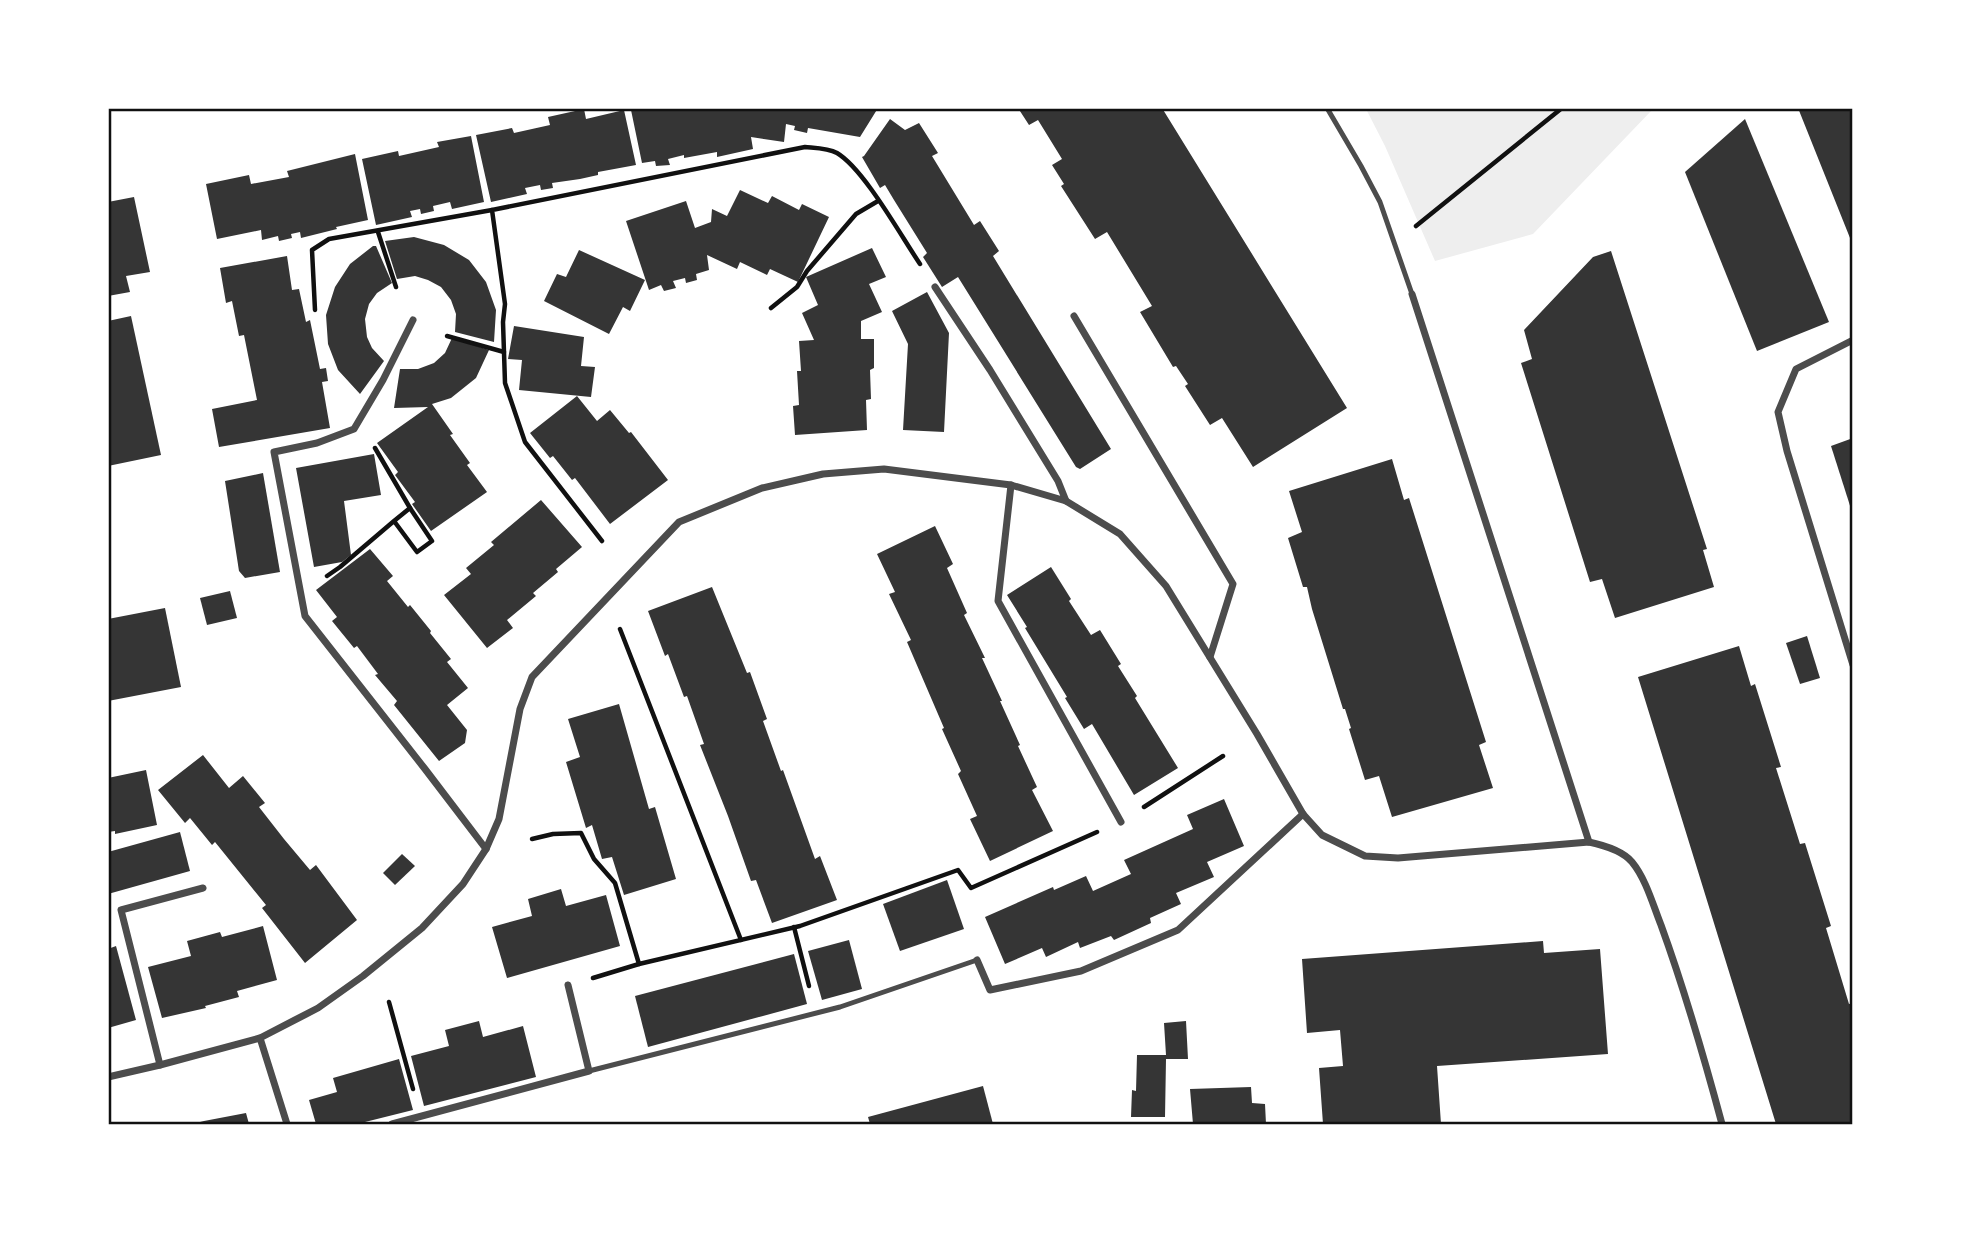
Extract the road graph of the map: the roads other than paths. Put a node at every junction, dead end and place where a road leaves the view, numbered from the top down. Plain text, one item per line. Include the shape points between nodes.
1 (1327, 108) edge
2 (935, 287) road end
3 (1412, 293) joint
4 (1074, 316) dead end
5 (412, 320) dead end
6 (1853, 340) edge
7 (1011, 485) junction
8 (1066, 501) junction
9 (1210, 657) junction
10 (1853, 665) edge
11 (1303, 814) junction
12 (1121, 822) road end
13 (1589, 842) junction
14 (486, 849) junction
15 (203, 888) dead end
16 (977, 960) joint
17 (568, 985) road end
18 (260, 1038) junction
19 (160, 1065) junction
20 (589, 1071) junction
21 (108, 1077) edge
22 (287, 1125) edge
23 (392, 1125) edge
24 (1722, 1125) edge

1 - 3 lane via 1380,202
2 - 8 street via 1058,481
3 - 13 street
4 - 9 street via 1233,584
5 - 14 street via 354,429 274,452 304,616
6 - 10 street via 1796,369 1778,412
7 - 8 street
7 - 12 street via 998,601
7 - 14 street via 884,469 823,474 762,488 679,522 532,677 520,709 499,819
8 - 9 street via 1120,534 1166,586
9 - 11 street
11 - 13 street via 1322,835 1365,856 1398,858
11 - 16 street via 1178,930 1081,971 990,990
13 - 24 street via 1625,856 1646,887 1686,1000
14 - 18 street via 463,884 422,928 318,1009
15 - 19 street via 121,910
16 - 20 lane via 817,1014
17 - 20 street
18 - 19 street
18 - 22 street
19 - 21 street
20 - 23 street

